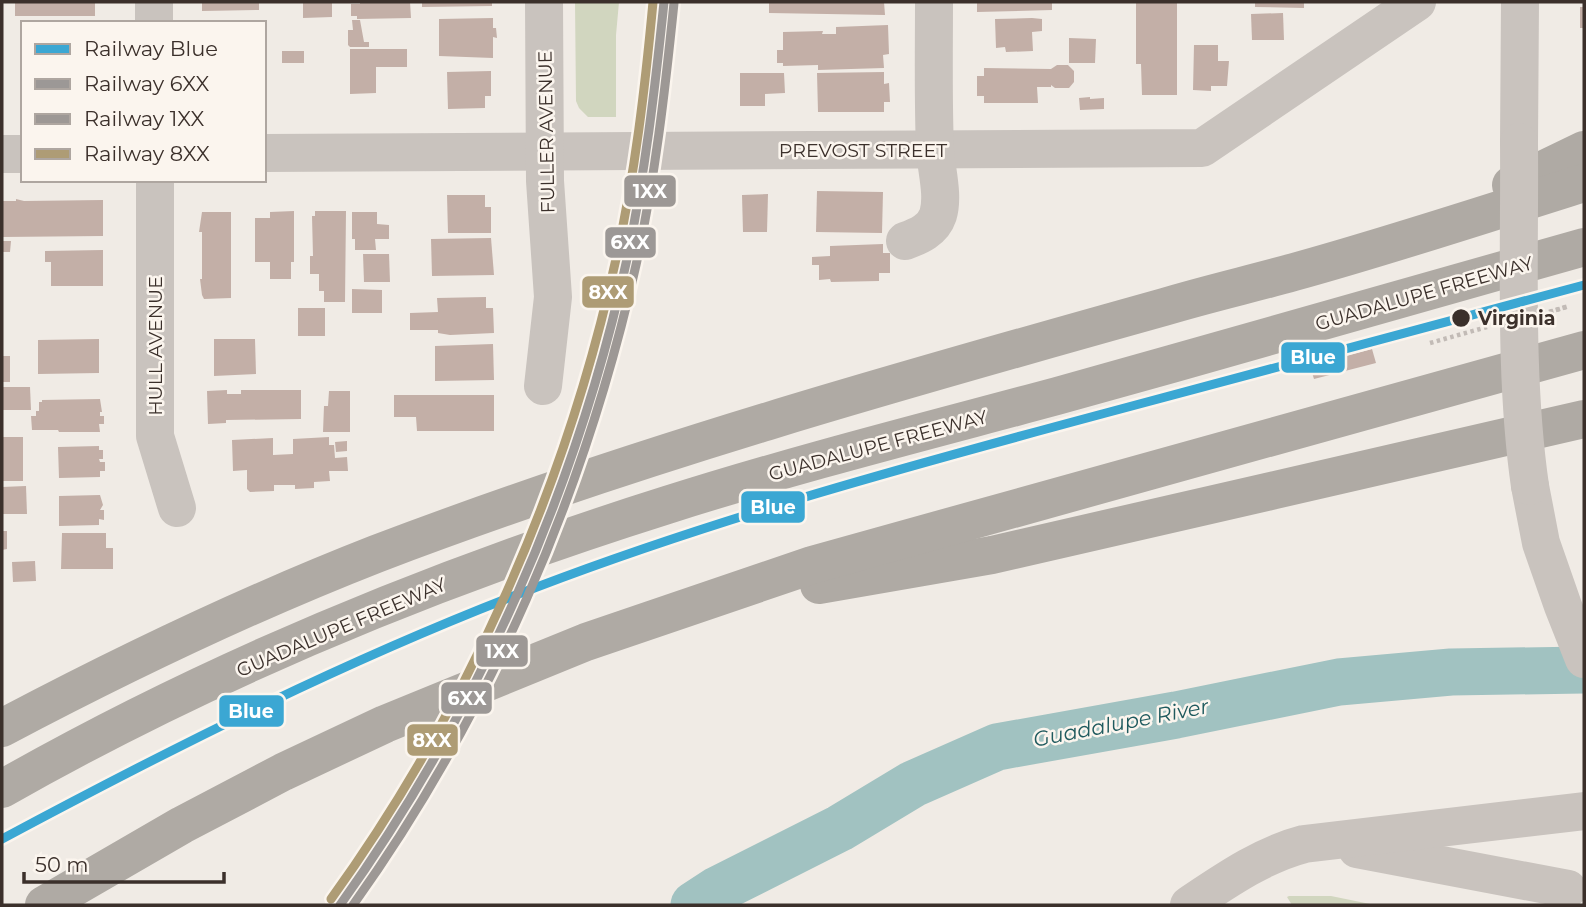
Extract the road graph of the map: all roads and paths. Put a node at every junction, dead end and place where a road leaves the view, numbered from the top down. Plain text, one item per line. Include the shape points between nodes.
1 (154, 2) edge
2 (544, 2) edge
3 (934, 2) edge
4 (1417, 2) edge
5 (1520, 2) edge
6 (154, 21) edge
7 (935, 149) junction
8 (1584, 150) edge
9 (545, 151) junction
10 (266, 153) edge
11 (2, 154) edge
12 (21, 154) edge
13 (1584, 163) edge
14 (155, 182) edge
15 (1584, 183) edge
16 (1466, 206) junction
17 (905, 241) dead end
18 (1584, 247) edge
19 (1169, 305) junction
20 (1569, 306) dead end
21 (1548, 313) dead end
22 (1488, 327) dead end
23 (1430, 343) dead end
24 (1584, 350) edge
25 (543, 386) dead end
26 (1584, 419) edge
27 (177, 508) dead end
28 (692, 604) junction
29 (1584, 659) edge
30 (2, 728) edge
31 (2, 789) edge
32 (1584, 811) edge
33 (1327, 842) junction
34 (1567, 889) dead end
35 (44, 905) edge
36 (1189, 905) edge

1 - 6 street
2 - 9 street, FULLER AVENUE
3 - 7 street
4 - 7 street, PREVOST STREET via 1202,148
5 - 29 street, bridge via 1523,443 1541,543
7 - 9 street, PREVOST STREET
7 - 17 street via 938,215 921,236
8 - 16 highway
9 - 10 street, PREVOST STREET
9 - 25 street, FULLER AVENUE via 553,297
11 - 12 street
13 - 16 highway
14 - 27 street, HULL AVENUE via 155,436
15 - 19 highway via 1364,252
16 - 19 highway
18 - 31 highway, GUADALUPE FREEWAY via 783,471 556,542 380,609 236,671
19 - 30 highway via 795,413 486,514 263,602
20 - 21 path, bridge
22 - 23 path
24 - 28 highway via 812,565
26 - 28 highway via 992,555
28 - 35 highway via 481,683 340,745 182,825
32 - 33 street
33 - 34 street
33 - 36 street via 1280,851

